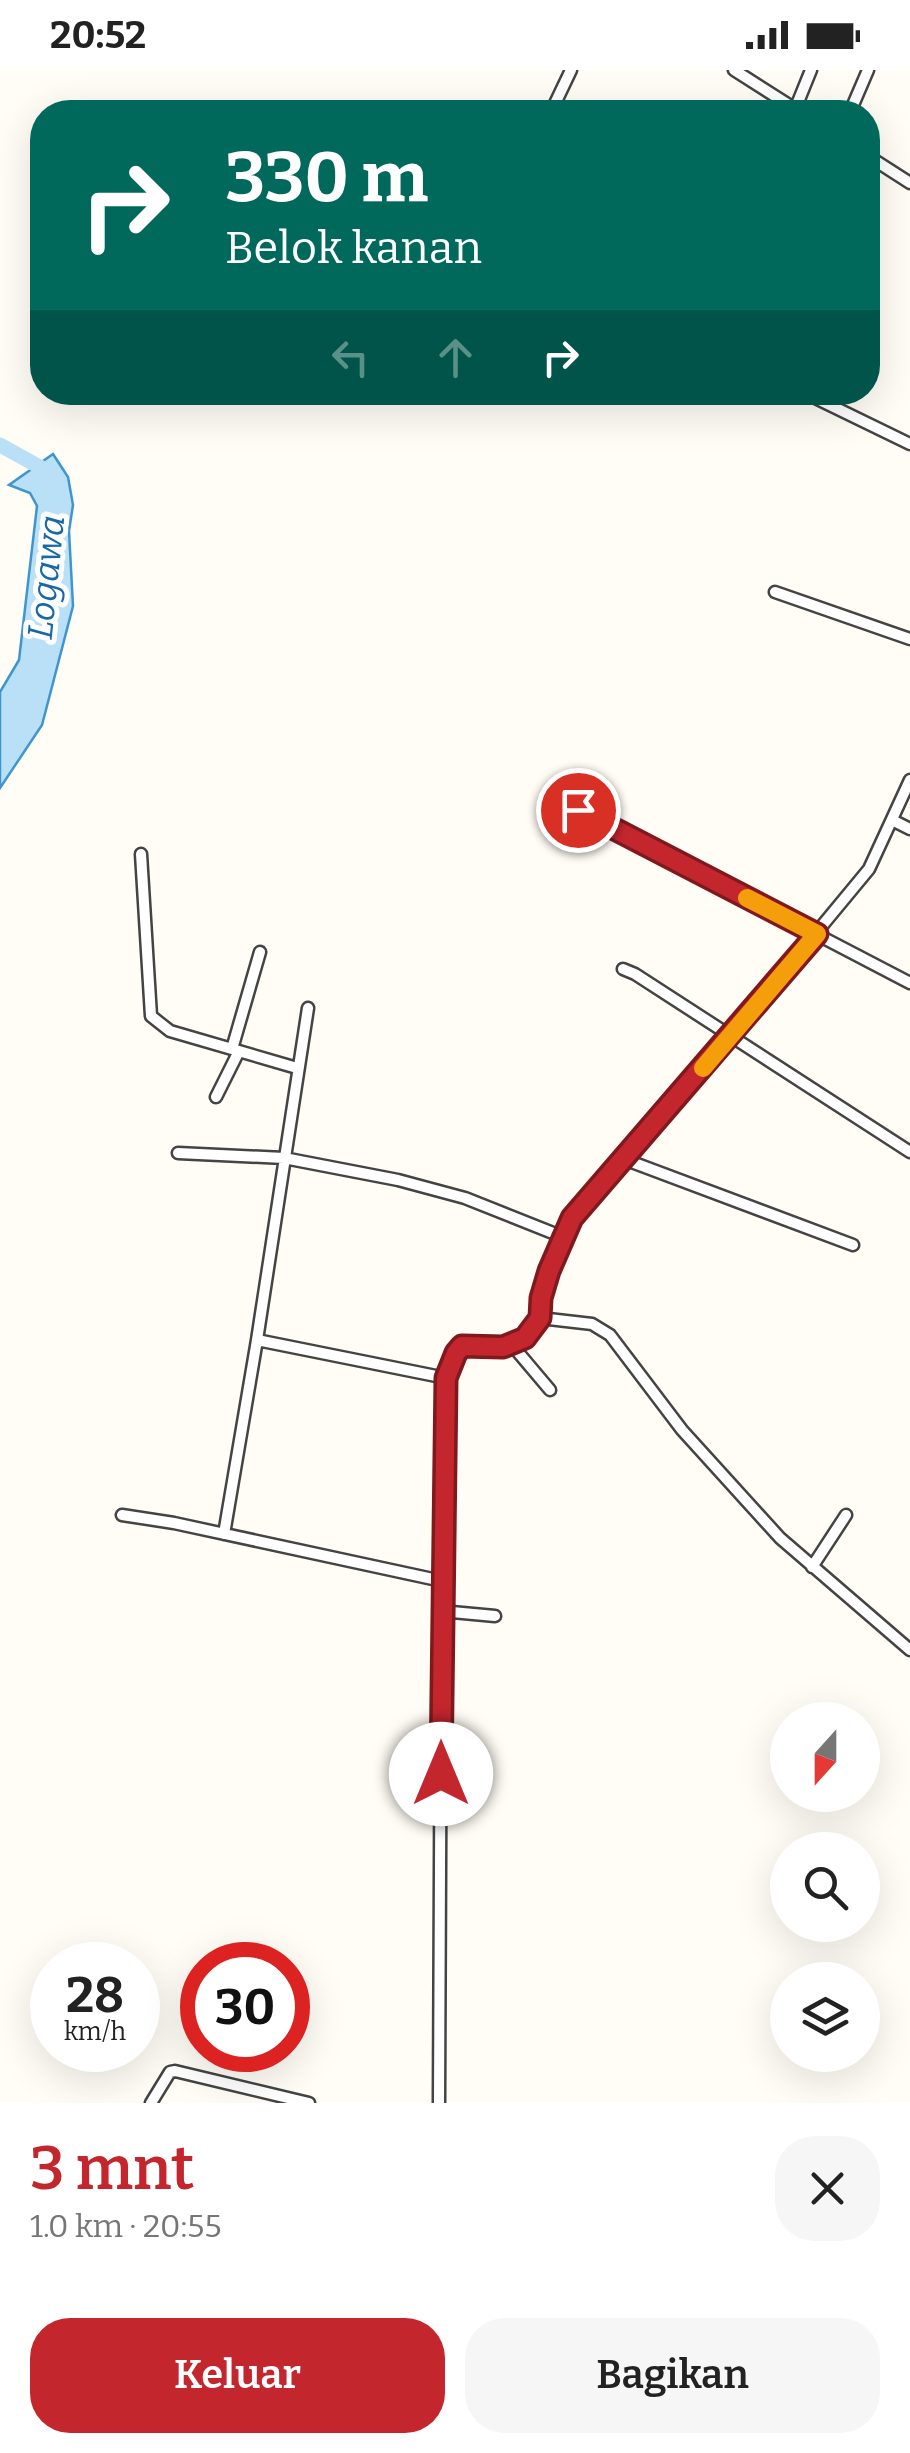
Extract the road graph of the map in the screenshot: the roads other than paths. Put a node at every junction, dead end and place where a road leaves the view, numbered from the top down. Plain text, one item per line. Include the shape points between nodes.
1 (571, 70) edge
2 (734, 70) edge
3 (811, 70) edge
4 (868, 70) edge
5 (556, 100) edge
6 (779, 100) edge
7 (800, 100) edge
8 (855, 100) edge
9 (880, 164) edge
10 (910, 183) edge
11 (829, 405) edge
12 (910, 444) edge
13 (775, 592) dead end
14 (910, 638) edge
15 (910, 780) edge
16 (578, 810) dead end
17 (894, 821) junction
18 (910, 829) edge
19 (141, 854) dead end
20 (817, 934) junction
21 (260, 952) dead end
22 (623, 969) dead end
23 (910, 983) edge
24 (308, 1008) dead end
25 (730, 1038) junction
26 (235, 1050) junction
27 (298, 1068) junction
28 (216, 1098) dead end
29 (178, 1152) dead end
30 (910, 1152) edge
31 (284, 1158) junction
32 (622, 1158) junction
33 (563, 1236) junction
34 (853, 1245) dead end
35 (540, 1318) junction
36 (256, 1345) junction
37 (512, 1346) junction
38 (240, 1348) dead end
39 (446, 1378) junction
40 (550, 1390) dead end
41 (122, 1515) dead end
42 (846, 1515) dead end
43 (224, 1534) junction
44 (812, 1567) junction
45 (442, 1580) junction
46 (441, 1611) junction
47 (495, 1616) dead end
48 (910, 1650) edge
49 (151, 2103) edge
50 (309, 2103) edge
51 (439, 2103) edge

1 - 5 street
2 - 6 street
3 - 7 street
4 - 8 street
9 - 10 street
11 - 12 street
13 - 14 street
15 - 17 street
16 - 20 street
17 - 18 street
17 - 20 street via 869,869
19 - 26 street via 151,1016 170,1030
20 - 23 street
20 - 25 street
21 - 26 street
22 - 25 street
24 - 27 street
25 - 30 street
25 - 32 street
26 - 27 street
26 - 28 street
27 - 31 street
29 - 31 street
31 - 33 street via 465,1198
31 - 36 street
32 - 33 street
32 - 34 street
33 - 35 street
35 - 37 street
35 - 44 street via 581,1321 610,1335 682,1430
36 - 38 street
36 - 39 street
36 - 43 street
37 - 39 street via 462,1346
37 - 40 street
39 - 45 street
41 - 43 street
42 - 44 street
43 - 45 street
44 - 48 street
45 - 46 street
46 - 47 street
46 - 51 street
49 - 50 street via 174,2072

